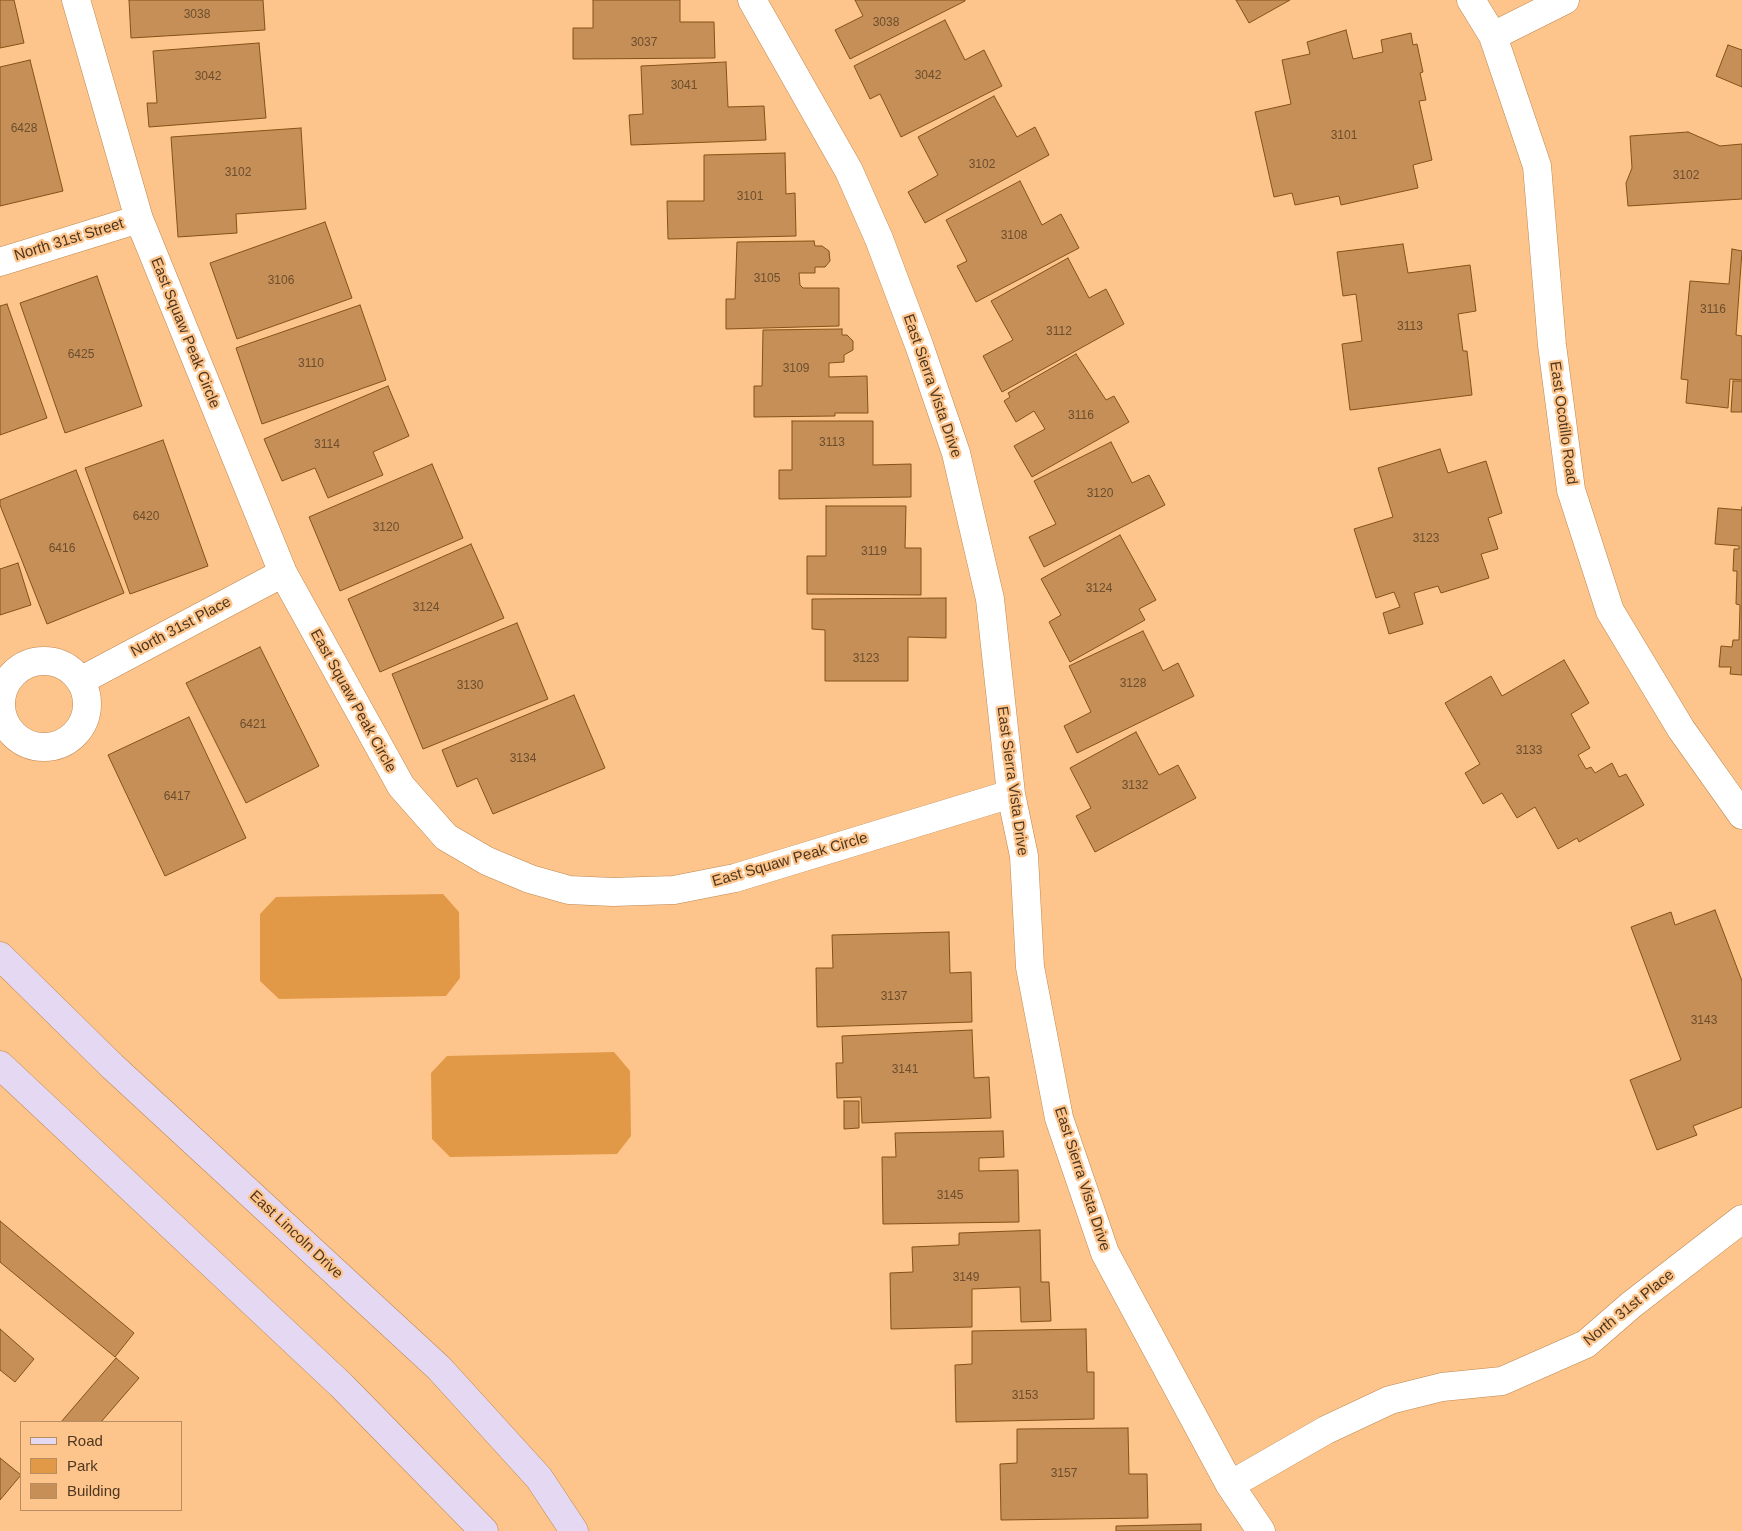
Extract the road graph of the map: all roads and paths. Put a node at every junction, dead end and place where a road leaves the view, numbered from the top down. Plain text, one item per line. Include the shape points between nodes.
1 (76, 0) edge
2 (752, 0) edge
3 (1470, 0) edge
4 (1565, 0) edge
5 (1493, 36) junction
6 (139, 219) junction
7 (0, 262) edge
8 (282, 573) junction
9 (80, 680) dead end
10 (1011, 794) junction
11 (1742, 815) edge
12 (0, 956) edge
13 (0, 1065) edge
14 (1742, 1219) edge
15 (1230, 1485) junction
16 (484, 1531) edge
17 (574, 1531) edge
18 (1261, 1531) edge

1 - 6 street, East Squaw Peak Circle
2 - 10 street, East Sierra Vista Drive via 849,171 913,327 956,453 990,599
3 - 5 street, East Ocotillo Road
4 - 5 street
5 - 11 street, East Ocotillo Road via 1537,166 1552,344 1571,490 1610,611 1681,729
6 - 7 street, North 31st Street
6 - 8 street, East Squaw Peak Circle
8 - 9 street, North 31st Place
8 - 10 street, East Squaw Peak Circle via 401,786 446,837 487,862 530,879 569,890 674,890 735,878
10 - 15 street, East Sierra Vista Drive via 1024,856 1030,967 1059,1118 1106,1253
12 - 17 main road, East Lincoln Drive via 112,1066 439,1368 538,1478
13 - 16 main road via 327,1372
14 - 15 street, North 31st Place via 1586,1344 1502,1381 1442,1387 1390,1400 1326,1430
15 - 18 street, East Sierra Vista Drive

